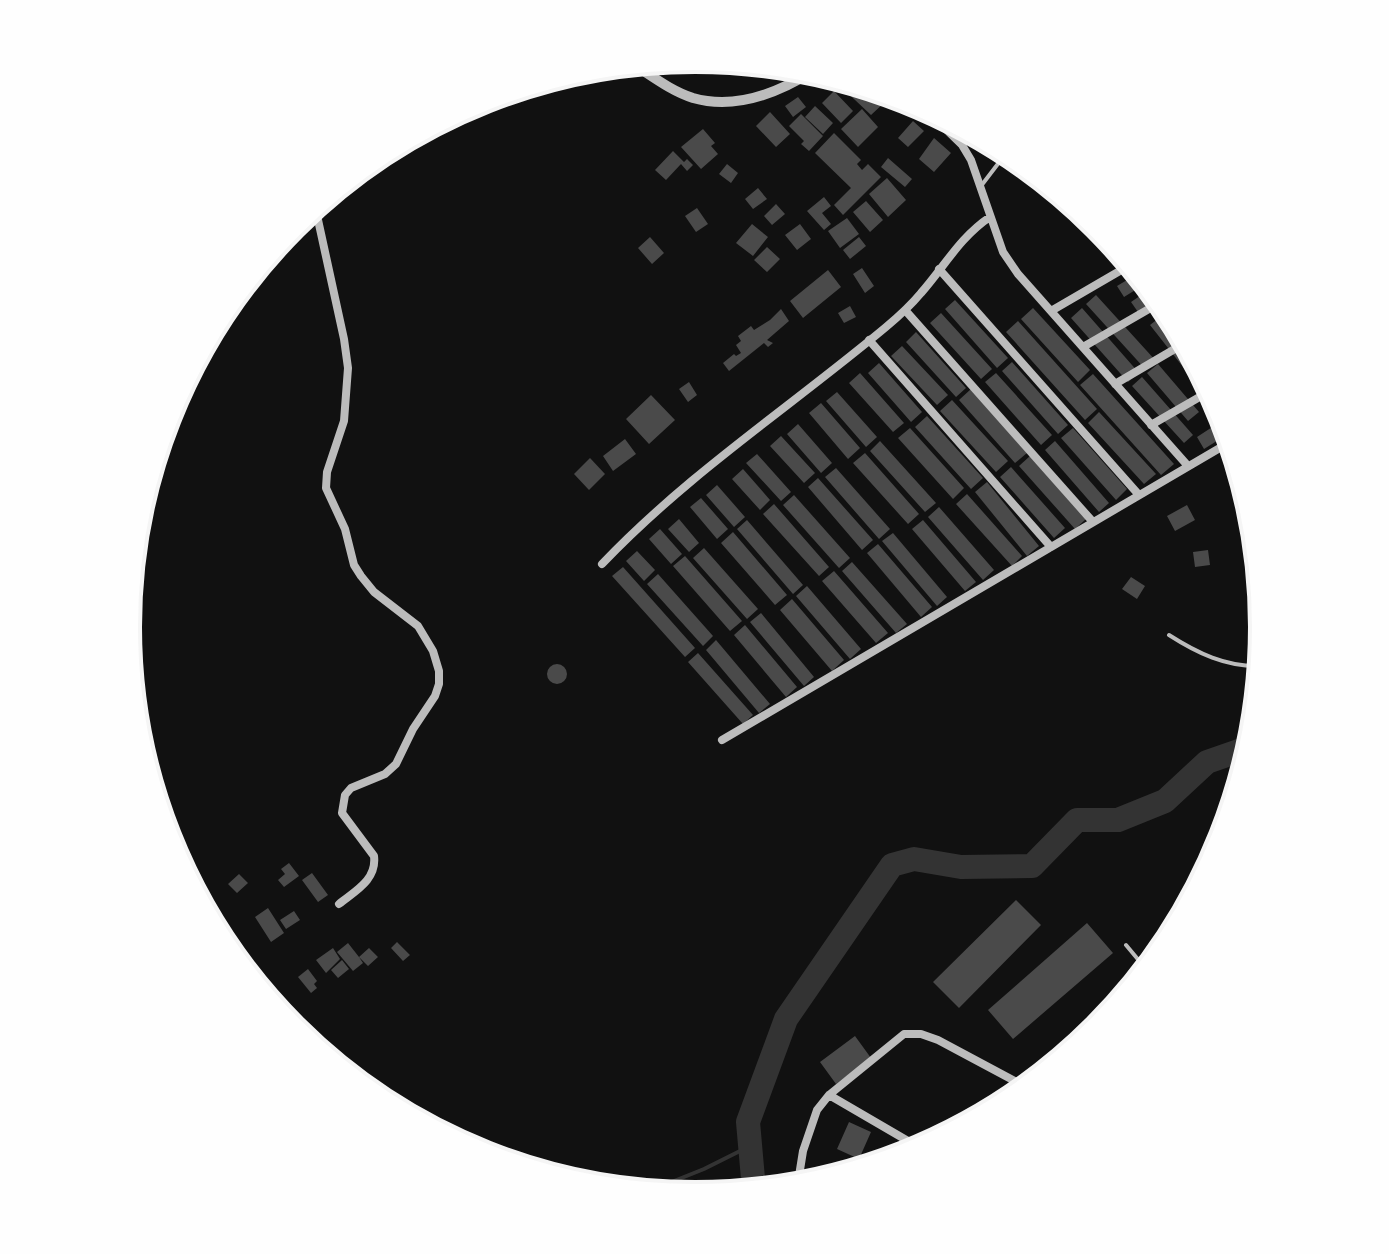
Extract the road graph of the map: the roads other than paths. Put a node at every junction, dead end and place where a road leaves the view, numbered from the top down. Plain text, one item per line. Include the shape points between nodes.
1 (649, 74) edge
2 (796, 82) edge
3 (952, 136) edge
4 (999, 163) edge
5 (981, 186) junction
6 (990, 217) junction
7 (318, 220) edge
8 (939, 269) junction
9 (1120, 271) edge
10 (1149, 309) edge
11 (905, 310) junction
12 (1051, 311) junction
13 (869, 340) junction
14 (1083, 347) junction
15 (1174, 349) edge
16 (1115, 384) junction
17 (1199, 397) edge
18 (1151, 425) junction
19 (1220, 448) edge
20 (1188, 466) junction
21 (1139, 495) junction
22 (1093, 522) junction
23 (1051, 547) junction
24 (602, 564) dead end
25 (1169, 635) dead end
26 (1248, 666) edge
27 (722, 740) dead end
28 (339, 904) dead end
29 (1126, 945) dead end
30 (1138, 960) edge
31 (1014, 1080) edge
32 (829, 1095) junction
33 (907, 1140) edge
34 (802, 1171) edge

1 - 2 street via 694,98 722,102 759,98
3 - 5 street
4 - 5 lane
5 - 6 street
6 - 8 street
6 - 12 street via 1003,252
7 - 28 street via 348,368 344,421 326,488 354,565 374,592 418,626 439,671 435,696 396,764 345,795 342,813 375,865 372,876
8 - 11 street
8 - 21 street
9 - 12 street
10 - 14 street
11 - 13 street
11 - 22 street
12 - 14 street
13 - 23 street
13 - 24 street via 687,482
14 - 16 street
15 - 16 street
16 - 18 street
17 - 18 street
18 - 20 street
19 - 20 street
20 - 21 street
21 - 22 street
22 - 23 street
23 - 27 street
25 - 26 lane via 1216,660
29 - 30 lane
31 - 32 street via 938,1040 904,1034
32 - 33 street
32 - 34 street via 809,1128

